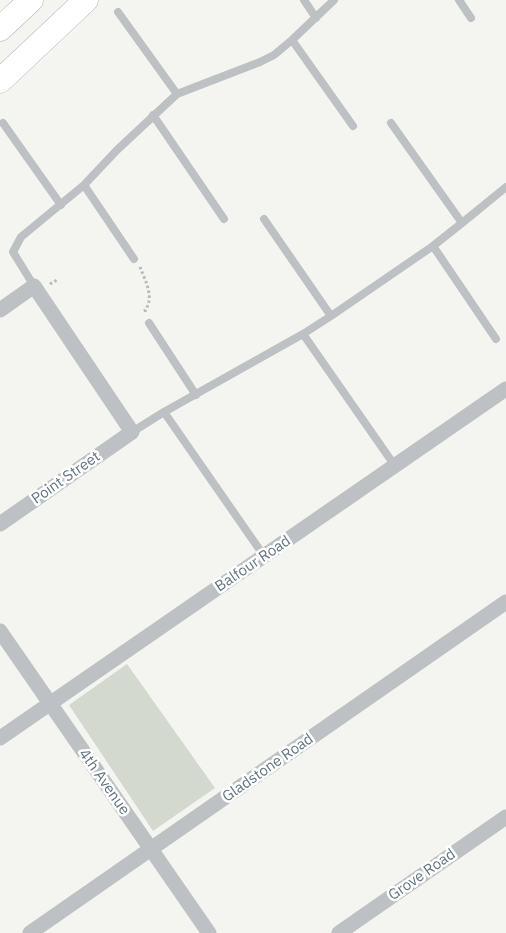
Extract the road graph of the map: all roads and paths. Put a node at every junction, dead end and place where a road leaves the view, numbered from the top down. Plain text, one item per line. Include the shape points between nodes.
1 (31, 0) edge
2 (86, 0) edge
3 (304, 0) edge
4 (334, 0) edge
5 (459, 0) edge
6 (118, 12) dead end
7 (316, 18) junction
8 (471, 18) dead end
9 (0, 29) edge
10 (292, 40) junction
11 (0, 81) edge
12 (177, 94) junction
13 (153, 115) junction
14 (3, 123) dead end
15 (391, 123) dead end
16 (353, 126) dead end
17 (84, 185) junction
18 (506, 187) edge
19 (61, 205) junction
20 (224, 219) dead end
21 (264, 219) dead end
22 (462, 223) junction
23 (433, 246) junction
24 (134, 259) joint
25 (34, 286) junction
26 (0, 310) edge
27 (331, 316) junction
28 (149, 323) joint
29 (303, 334) junction
30 (496, 339) dead end
31 (506, 389) edge
32 (196, 395) junction
33 (164, 412) junction
34 (132, 432) junction
35 (396, 466) junction
36 (0, 524) edge
37 (264, 556) junction
38 (506, 602) edge
39 (0, 631) edge
40 (50, 704) junction
41 (0, 738) edge
42 (506, 817) edge
43 (151, 849) junction
44 (30, 933) edge
45 (209, 933) edge
46 (339, 933) edge

1 - 9 main road
2 - 11 main road
3 - 7 lane
4 - 7 lane
5 - 8 lane
6 - 12 lane
7 - 10 lane
10 - 12 lane via 260,62
10 - 16 lane
12 - 13 lane
13 - 17 lane
13 - 20 lane
14 - 19 lane
15 - 22 lane
17 - 19 lane
17 - 24 lane
18 - 22 lane
19 - 25 lane via 21,237 13,252
21 - 27 lane
22 - 23 lane
23 - 27 lane
23 - 30 lane
24 - 28 path via 149,291 149,305 145,310
25 - 26 street
25 - 34 street
27 - 29 lane
28 - 32 lane
29 - 32 lane
29 - 35 lane
31 - 35 street, Balfour Road
32 - 33 lane
33 - 34 lane
33 - 37 lane
34 - 36 street, Point Street
35 - 37 street, Balfour Road
37 - 40 street, Balfour Road
38 - 43 street, Gladstone Road
39 - 40 street, 4th Avenue
40 - 41 street, Balfour Road
40 - 43 street, 4th Avenue
42 - 46 street, Grove Road
43 - 44 street, Gladstone Road
43 - 45 street, 4th Avenue

